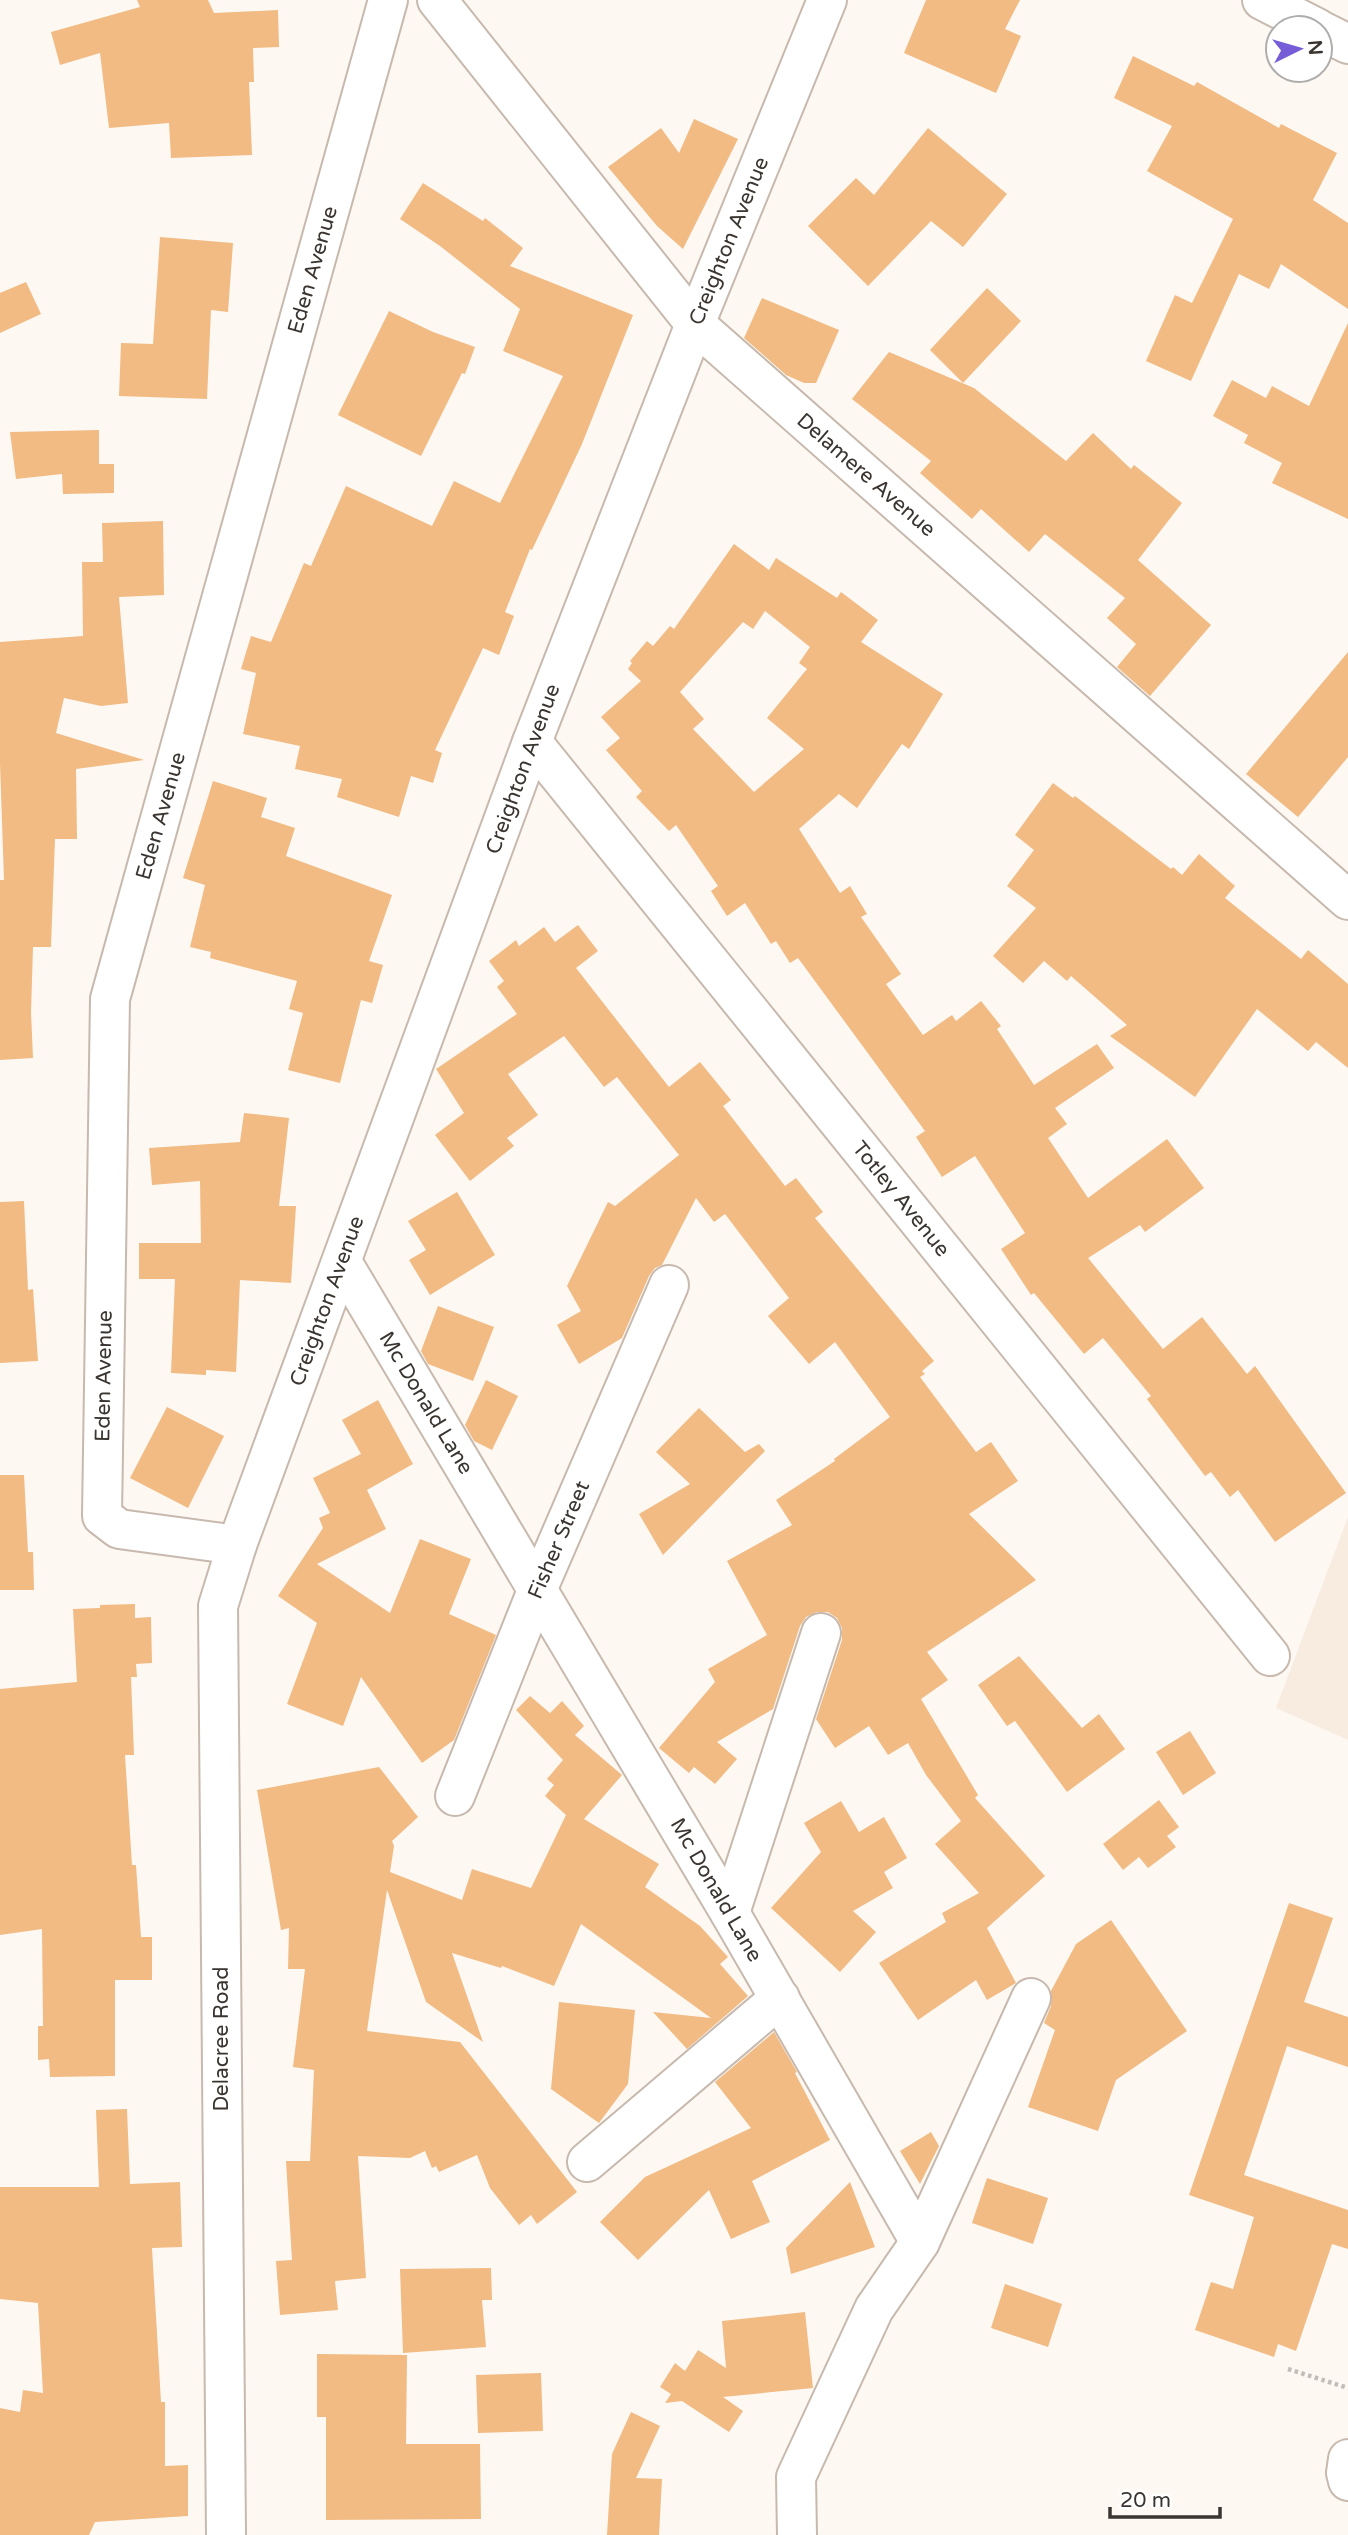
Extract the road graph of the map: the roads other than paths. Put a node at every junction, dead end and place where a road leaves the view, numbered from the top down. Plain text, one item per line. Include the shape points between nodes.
1 (388, 0) edge
2 (437, 0) edge
3 (827, 0) edge
4 (1262, 0) edge
5 (1289, 14) edge
6 (695, 324) junction
7 (532, 742) junction
8 (1348, 900) edge
9 (342, 1262) junction
10 (669, 1285) dead end
11 (237, 1545) junction
12 (538, 1588) junction
13 (821, 1633) dead end
14 (1270, 1656) dead end
15 (455, 1796) dead end
16 (730, 1913) junction
17 (780, 1998) junction
18 (1031, 1998) dead end
19 (587, 2162) dead end
20 (920, 2242) junction
21 (1348, 2459) edge
22 (1348, 2482) edge
23 (226, 2535) edge
24 (797, 2535) edge

1 - 11 street, Eden Avenue via 110,999 102,1516 119,1529
2 - 6 street, Delamere Avenue
3 - 6 street, Creighton Avenue
4 - 5 street
6 - 7 street, Creighton Avenue
6 - 8 street, Delamere Avenue
7 - 9 street, Creighton Avenue
7 - 14 street, Totley Avenue
9 - 11 street, Creighton Avenue
9 - 12 street, Mc Donald Lane
10 - 12 street, Fisher Street
11 - 23 street, Delacree Road via 218,1606
12 - 15 street, Fisher Street
12 - 16 street, Mc Donald Lane
13 - 16 street
16 - 17 street, Mc Donald Lane
17 - 19 street
17 - 20 street, Mc Donald Lane
18 - 20 street
20 - 24 street via 874,2309 796,2477
21 - 22 street

